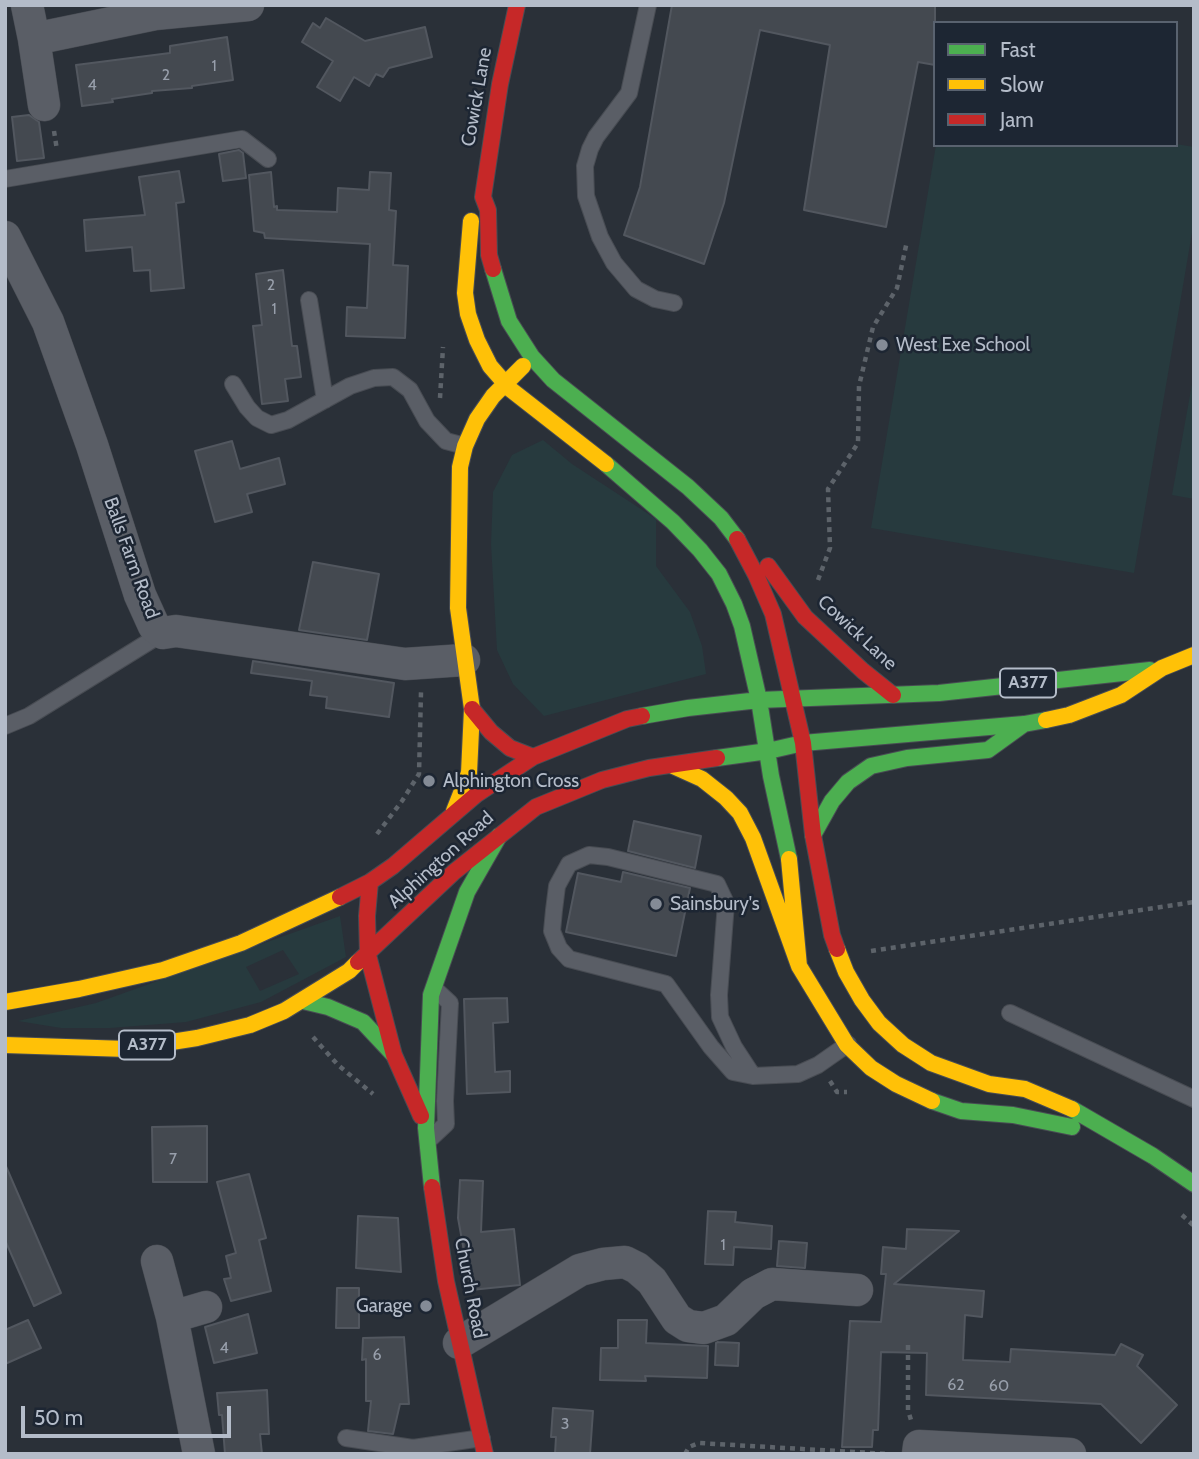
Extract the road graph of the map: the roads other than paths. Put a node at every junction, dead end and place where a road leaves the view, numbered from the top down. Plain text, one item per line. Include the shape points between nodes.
1 (27, 5) edge
2 (248, 5) edge
3 (517, 5) edge
4 (648, 5) edge
5 (34, 38) junction
6 (44, 105) road end
7 (268, 159) dead end
8 (5, 179) edge
9 (483, 197) junction
10 (5, 237) edge
11 (309, 300) dead end
12 (674, 303) dead end
13 (532, 358) junction
14 (506, 383) junction
15 (233, 384) dead end
16 (325, 400) junction
17 (465, 446) junction
18 (737, 540) junction
19 (163, 633) junction
20 (1194, 655) edge
21 (464, 660) junction
22 (1162, 668) junction
23 (893, 695) junction
24 (792, 698) junction
25 (759, 700) junction
26 (472, 709) junction
27 (1024, 724) junction
28 (5, 726) edge
29 (803, 743) junction
30 (768, 751) junction
31 (533, 757) junction
32 (671, 765) junction
33 (454, 811) junction
34 (500, 834) junction
35 (813, 835) junction
36 (370, 882) junction
37 (368, 956) junction
38 (799, 966) junction
39 (303, 1001) junction
40 (5, 1002) edge
41 (1010, 1013) dead end
42 (878, 1023) junction
43 (5, 1045) edge
44 (847, 1045) junction
45 (394, 1055) junction
46 (753, 1076) junction
47 (1194, 1099) edge
48 (426, 1135) junction
49 (1116, 1136) junction
50 (1194, 1184) edge
51 (157, 1261) dead end
52 (857, 1290) dead end
53 (206, 1307) dead end
54 (172, 1317) junction
55 (459, 1343) junction
56 (346, 1438) dead end
57 (484, 1446) edge
58 (909, 1451) edge
59 (199, 1454) edge
60 (1070, 1454) edge

1 - 5 street
2 - 5 street via 155,14
3 - 9 main road, Cowick Lane
4 - 12 lane via 629,93 590,149 585,166 586,197 614,263 636,289
5 - 6 street
7 - 8 lane via 242,139
9 - 13 main road via 496,282 509,321
9 - 14 main road via 473,203 465,293 477,340 490,366
10 - 19 street, Balls Farm Road via 48,322 140,595 154,626
11 - 16 lane
13 - 14 main road
13 - 18 main road via 553,380 688,487
14 - 17 main road via 477,419
14 - 25 main road via 642,495 700,550 734,604
15 - 16 lane via 257,418 271,425
16 - 17 lane via 350,386 393,377 410,390 427,421 446,441
17 - 21 main road via 460,467 457,580
18 - 23 main road, Cowick Lane via 769,567 805,617
18 - 24 main road via 773,614
19 - 21 street, Balls Farm Road via 249,640 405,664
19 - 28 lane via 29,716
20 - 22 main road, Alphington Road / A377
21 - 26 main road
22 - 23 main road, Alphington Road / A377
22 - 27 main road, Alphington Road / A377 via 1121,695 1069,715
23 - 24 main road, Alphington Road / A377
24 - 25 main road, Alphington Road / A377
24 - 29 main road
25 - 30 main road
25 - 31 main road, Alphington Road / A377 via 626,719
26 - 31 main road via 510,748
26 - 33 main road via 469,773
27 - 29 main road, Alphington Road / A377
27 - 35 main road via 988,750 871,766 832,801
29 - 30 main road, Alphington Road / A377
29 - 35 main road
30 - 32 main road, Alphington Road / A377
30 - 38 main road via 788,851
31 - 33 main road, Alphington Road / A377
32 - 34 main road, Alphington Road / A377 via 602,780 537,807
32 - 38 main road via 702,779 740,813
33 - 36 main road, Alphington Road / A377
34 - 37 main road, Alphington Road / A377
34 - 48 main road, Church Road via 467,892 431,995
35 - 42 main road via 832,935 846,972
36 - 37 main road, Church Road
36 - 40 main road, Alphington Road / A377 via 241,943 163,970
37 - 39 main road, Alphington Road / A377
37 - 45 main road, Church Road
38 - 44 main road
39 - 43 main road, Alphington Road / A377 via 250,1025 127,1049
39 - 45 main road via 363,1022
41 - 47 lane
42 - 44 lane
42 - 49 main road via 931,1063 989,1084 1026,1089 1076,1111
44 - 46 lane via 798,1074
44 - 49 main road via 871,1068 926,1100 961,1111 1013,1115
45 - 48 main road, Church Road
46 - 46 lane via 733,1072 666,984 569,959 559,948 552,931 554,910 557,887 569,864 589,855 717,884 726,903 720,1017
48 - 55 main road, Church Road
49 - 50 main road
51 - 54 street
52 - 55 street via 772,1284 753,1294 726,1320 704,1328 677,1319 652,1281 637,1268 625,1262 603,1264 580,1270
53 - 54 street
54 - 59 street
55 - 57 main road, Church Road
56 - 57 lane via 413,1448
58 - 60 street

